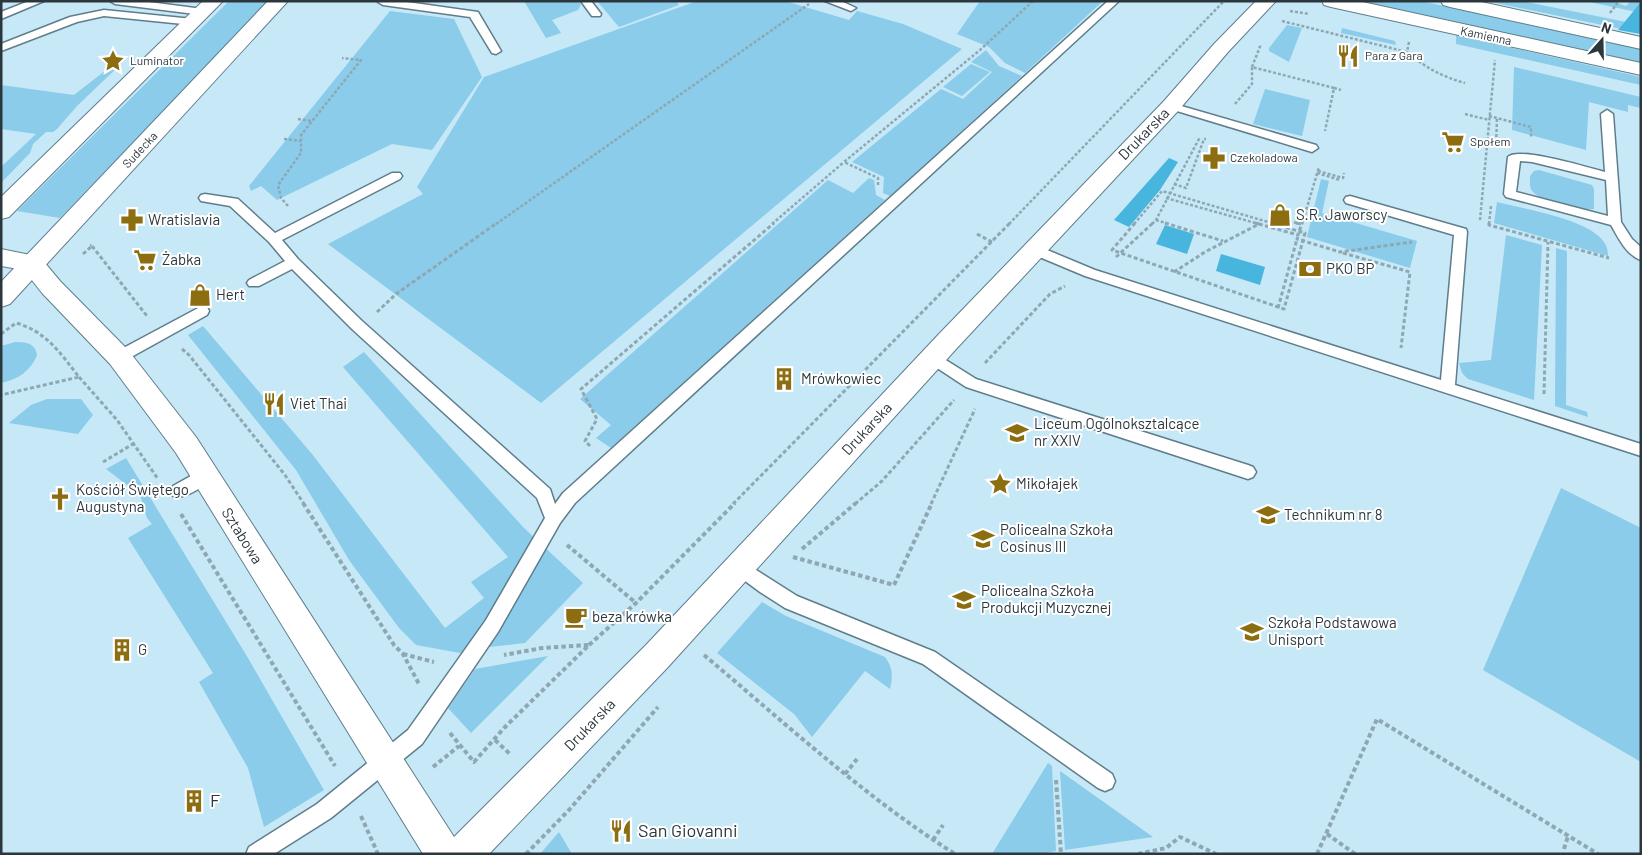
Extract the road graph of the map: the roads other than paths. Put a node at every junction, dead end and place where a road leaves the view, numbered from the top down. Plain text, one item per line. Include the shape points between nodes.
1 (39, 1) edge
2 (115, 1) edge
3 (279, 1) edge
4 (586, 1) edge
5 (830, 1) edge
6 (1114, 1) edge
7 (1331, 1) edge
8 (1450, 1) edge
9 (383, 2) edge
10 (851, 8) dead end
11 (1273, 10) edge
12 (203, 12) edge
13 (596, 14) dead end
14 (1, 16) edge
15 (1641, 43) edge
16 (1, 48) edge
17 (496, 51) dead end
18 (1641, 69) edge
19 (1171, 106) junction
20 (1607, 114) dead end
21 (1312, 148) dead end
22 (396, 176) dead end
23 (1611, 178) junction
24 (205, 198) dead end
25 (1350, 200) dead end
26 (1, 211) edge
27 (1615, 222) junction
28 (274, 239) junction
29 (1035, 250) junction
30 (1641, 255) edge
31 (1, 257) edge
32 (293, 262) junction
33 (32, 263) junction
34 (254, 283) dead end
35 (1, 298) edge
36 (202, 311) dead end
37 (119, 357) junction
38 (933, 358) junction
39 (1448, 388) junction
40 (1641, 450) edge
41 (1248, 472) dead end
42 (205, 475) junction
43 (179, 491) dead end
44 (554, 518) junction
45 (738, 567) junction
46 (386, 762) junction
47 (1105, 781) dead end
48 (256, 854) edge
49 (444, 854) edge
50 (463, 854) edge

1 - 14 lane
2 - 12 lane
3 - 33 street, Sudecka
4 - 13 lane
5 - 10 lane
6 - 44 lane via 566,501
7 - 18 street, Kamienna
8 - 15 street, Kamienna
9 - 17 lane via 474,14
11 - 19 street, Drukarska via 1214,55
12 - 16 lane via 104,13 74,19
12 - 26 street
19 - 21 lane
19 - 29 street, Drukarska
20 - 23 lane
22 - 28 lane
23 - 27 lane
23 - 27 lane via 1532,158 1514,157 1510,194
24 - 28 lane via 234,202
25 - 39 lane via 1461,232
27 - 30 lane via 1627,242
28 - 32 lane
29 - 38 street, Drukarska
29 - 39 lane via 1090,273
31 - 33 street
32 - 34 lane
32 - 44 lane via 357,325 544,494
33 - 35 street, Sudecka
33 - 37 street, Sztabowa via 50,287
36 - 37 lane
37 - 42 street, Sztabowa
38 - 41 lane via 971,383
38 - 45 street, Drukarska
39 - 40 lane
42 - 43 lane
42 - 46 street, Sztabowa
44 - 46 lane via 492,626 416,737
45 - 47 lane via 791,602 929,658
45 - 50 street, Drukarska via 657,656
46 - 48 lane via 324,811
46 - 49 street, Sztabowa

